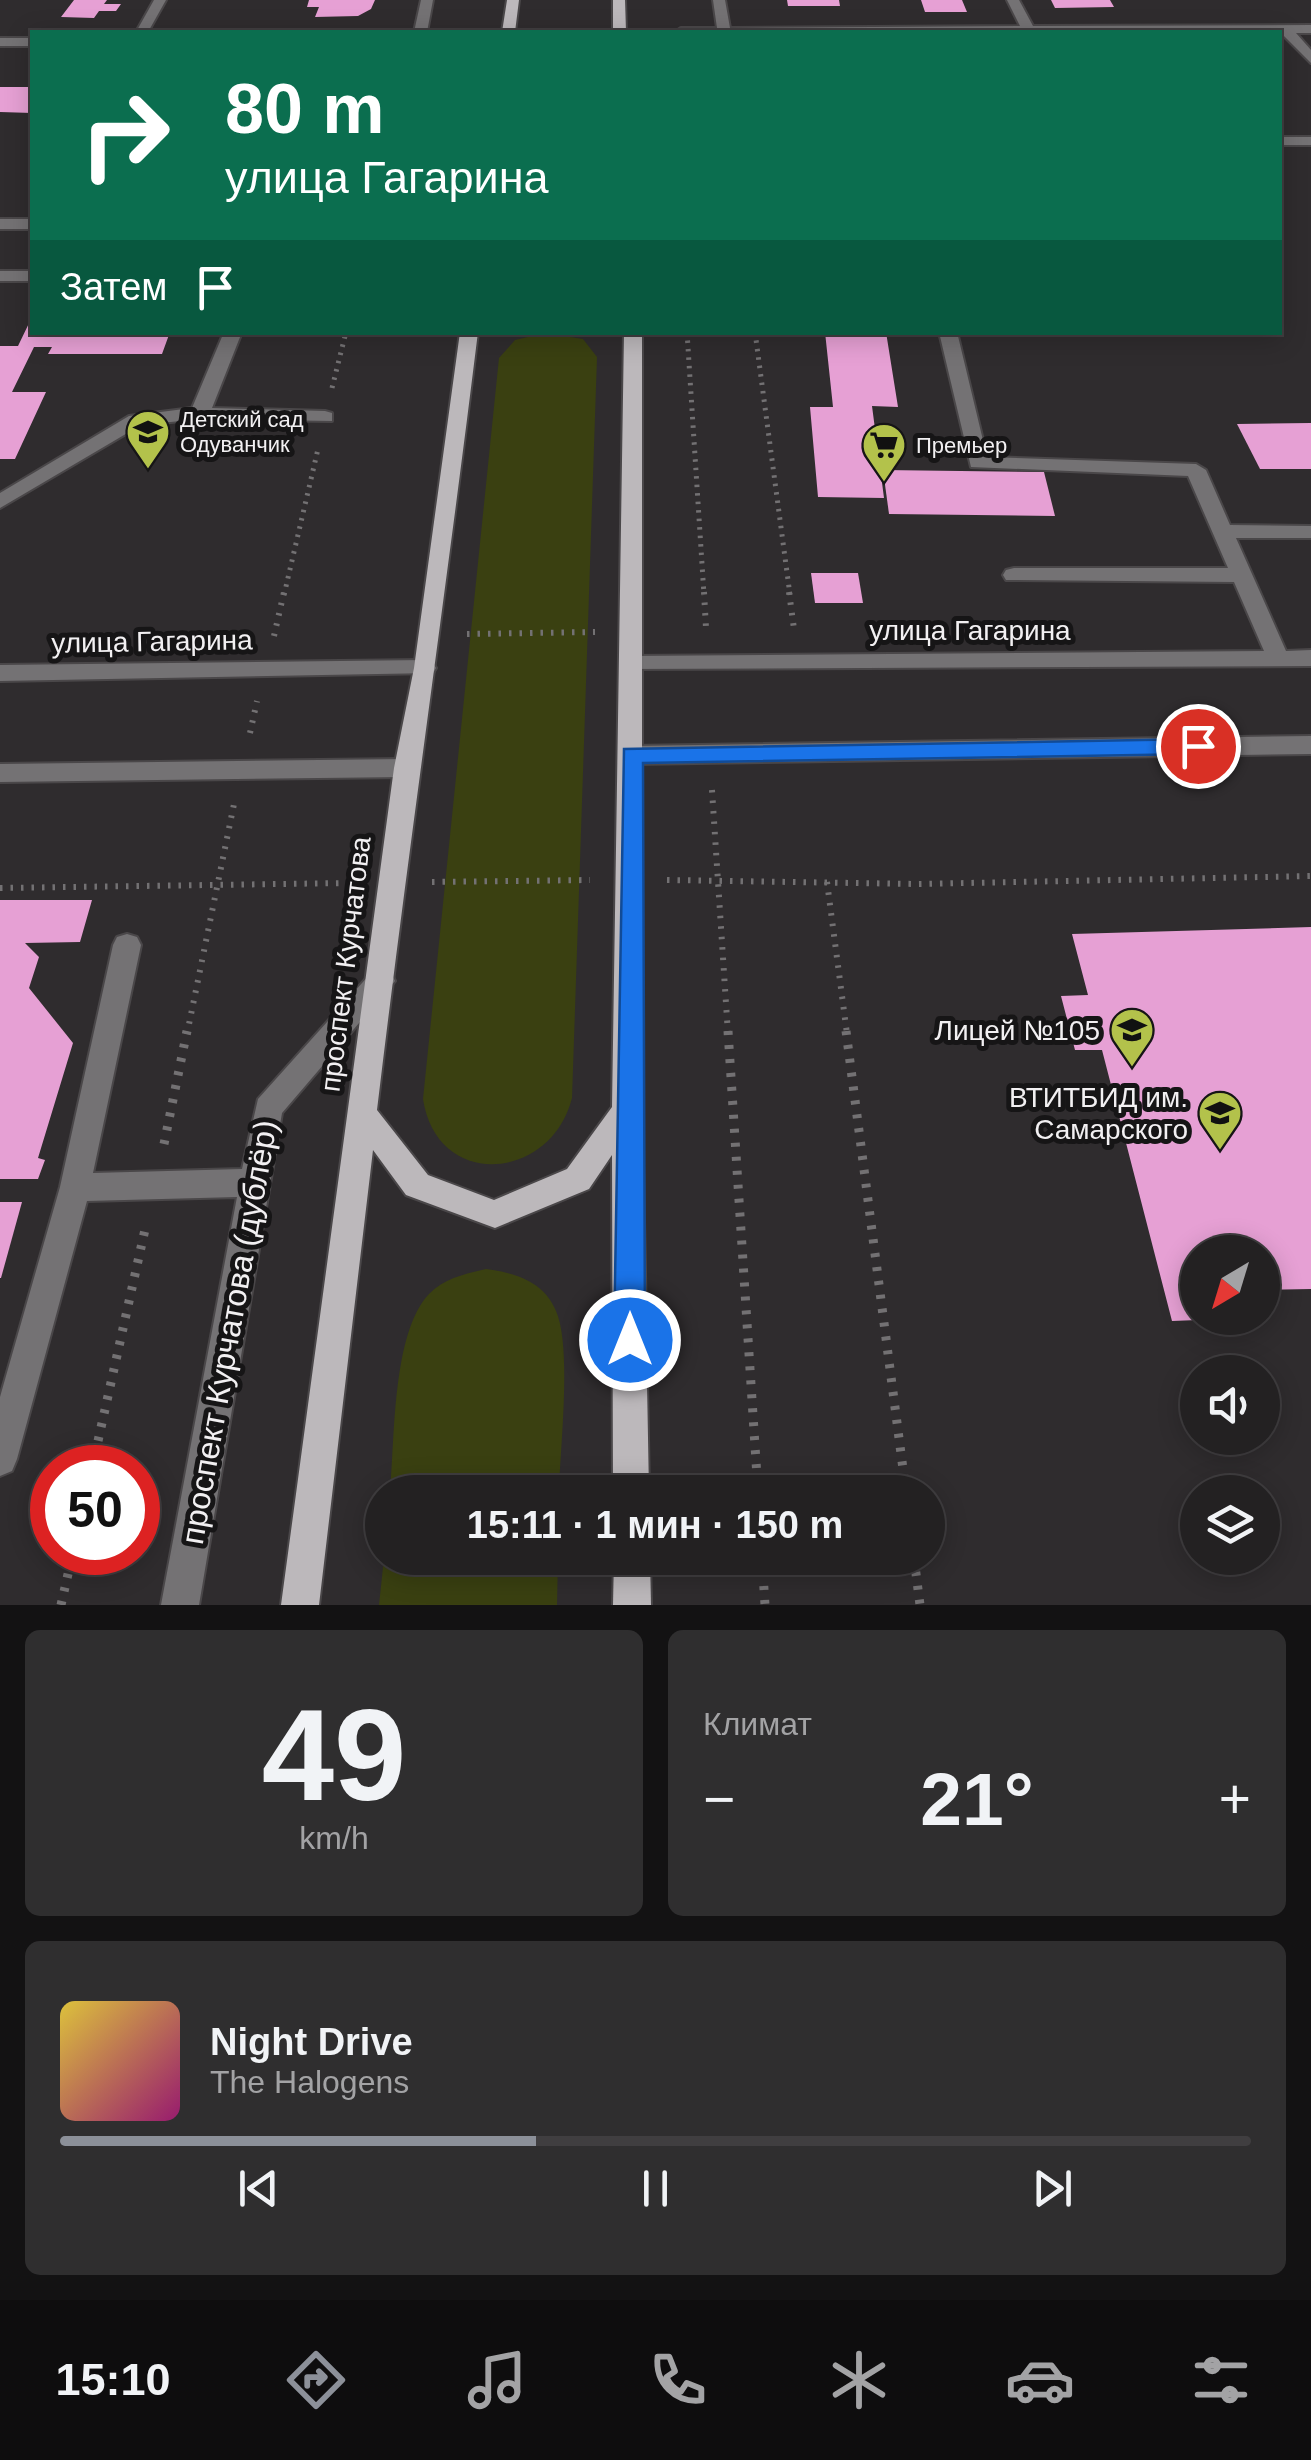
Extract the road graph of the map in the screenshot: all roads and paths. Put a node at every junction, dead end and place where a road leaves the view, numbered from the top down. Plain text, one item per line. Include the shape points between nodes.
1 (160, 0) edge
2 (427, 0) edge
3 (513, 0) edge
4 (619, 0) edge
5 (719, 0) edge
6 (1013, 0) edge
7 (1286, 29) junction
8 (1311, 29) edge
9 (143, 30) edge
10 (420, 30) edge
11 (509, 30) edge
12 (620, 30) edge
13 (724, 30) edge
14 (1028, 30) edge
15 (30, 42) edge
16 (1, 44) edge
17 (1311, 59) edge
18 (1282, 140) edge
19 (1311, 141) edge
20 (0, 224) edge
21 (30, 224) edge
22 (0, 276) edge
23 (30, 276) edge
24 (232, 335) edge
25 (345, 335) edge
26 (627, 335) edge
27 (687, 335) edge
28 (755, 335) edge
29 (949, 335) edge
30 (469, 339) edge
31 (200, 413) junction
32 (325, 416) junction
33 (0, 502) edge
34 (1223, 531) junction
35 (1311, 532) edge
36 (1242, 575) junction
37 (1014, 576) dead end
38 (794, 630) dead end
39 (706, 631) dead end
40 (630, 632) junction
41 (429, 634) junction
42 (1278, 658) junction
43 (1311, 658) edge
44 (630, 664) junction
45 (425, 668) junction
46 (266, 670) junction
47 (0, 673) edge
48 (1311, 745) edge
49 (632, 755) junction
50 (406, 768) junction
51 (242, 769) junction
52 (0, 773) edge
53 (1311, 876) edge
54 (631, 879) junction
55 (715, 880) junction
56 (828, 882) junction
57 (393, 883) junction
58 (216, 885) junction
59 (0, 888) edge
60 (126, 945) dead end
61 (381, 981) junction
62 (627, 1110) junction
63 (365, 1117) junction
64 (255, 1183) junction
65 (156, 1185) junction
66 (75, 1186) junction
67 (97, 1445) edge
68 (0, 1459) edge
69 (631, 1475) edge
70 (757, 1475) edge
71 (904, 1475) edge
72 (68, 1575) edge
73 (632, 1575) edge
74 (763, 1575) edge
75 (916, 1575) edge
76 (61, 1605) edge
77 (180, 1605) edge
78 (300, 1605) edge
79 (632, 1605) edge
80 (765, 1605) edge
81 (920, 1605) edge

1 - 9 street
2 - 10 street
3 - 11 main road
4 - 12 main road
5 - 13 street
6 - 14 street
7 - 8 street
7 - 14 street
7 - 17 street
15 - 16 street
18 - 19 street
20 - 21 street
22 - 23 street
24 - 31 street
25 - 32 path
26 - 40 main road
27 - 39 path
28 - 38 path
29 - 34 street via 978,463 1196,470
30 - 41 main road, проспект Курчатова
31 - 32 street
31 - 33 street via 136,420
32 - 46 path
34 - 35 street
34 - 36 street
36 - 37 street
36 - 42 street
40 - 41 path
40 - 44 main road
41 - 45 main road, проспект Курчатова
42 - 43 street, улица Гагарина
42 - 44 street, улица Гагарина
44 - 49 main road
45 - 46 street, улица Гагарина
45 - 50 main road, проспект Курчатова
46 - 47 street, улица Гагарина
46 - 51 path
48 - 49 street
49 - 54 main road
50 - 51 street
50 - 57 main road, проспект Курчатова
51 - 52 street
51 - 58 path
53 - 56 path
54 - 55 path
54 - 57 path
54 - 62 main road
55 - 56 path
55 - 70 path
56 - 71 path
57 - 58 path
57 - 61 main road, проспект Курчатова
58 - 59 path
58 - 65 path
60 - 66 street
61 - 63 main road, проспект Курчатова
61 - 64 street, проспект Курчатова (дублёр) via 268,1108
62 - 63 main road via 578,1179 495,1214 417,1185
62 - 69 main road
63 - 78 main road, проспект Курчатова
64 - 65 street
64 - 77 street, проспект Курчатова (дублёр)
65 - 66 street
65 - 67 path
66 - 68 street
72 - 76 path
73 - 79 main road
74 - 80 path
75 - 81 path

